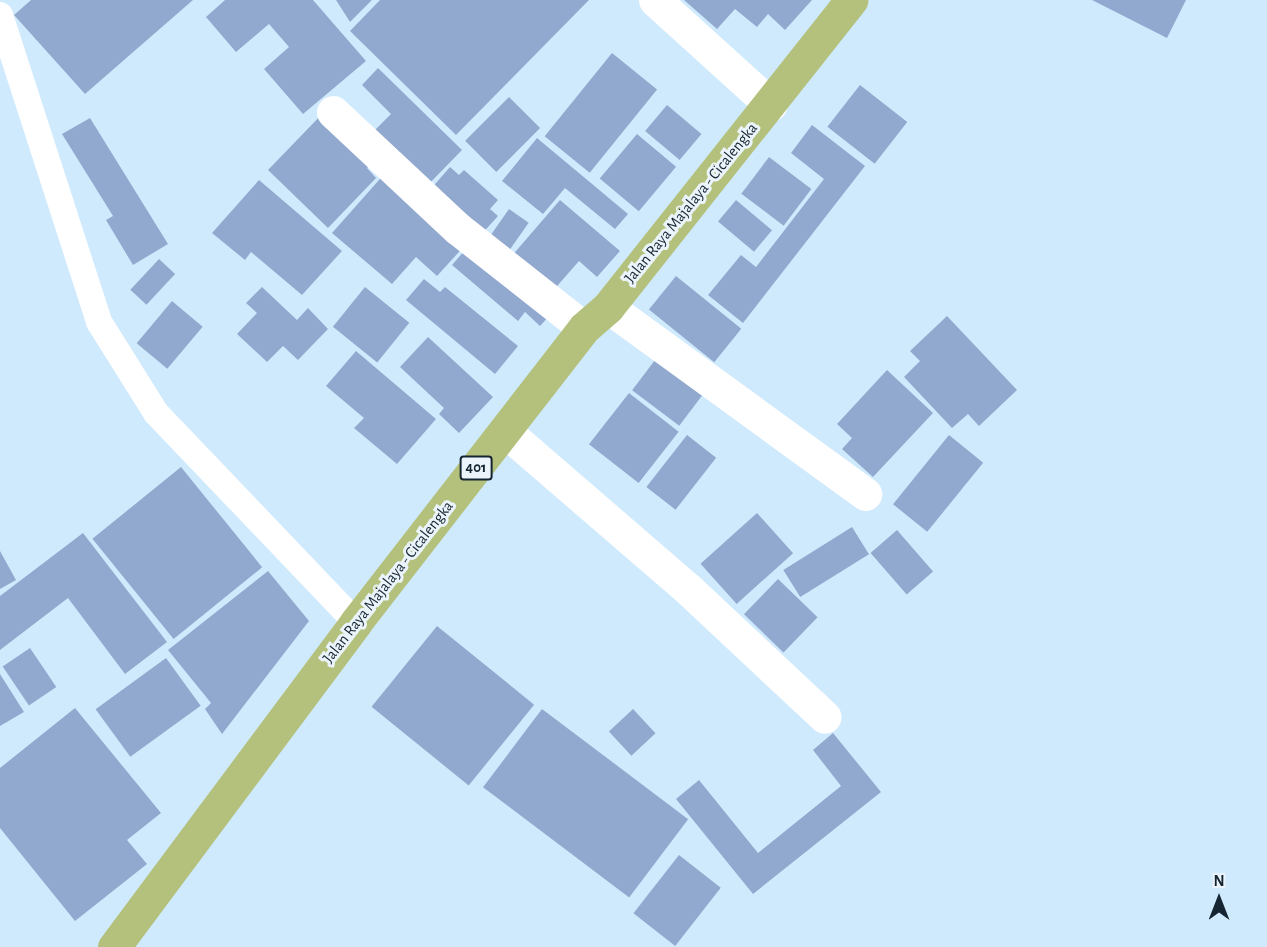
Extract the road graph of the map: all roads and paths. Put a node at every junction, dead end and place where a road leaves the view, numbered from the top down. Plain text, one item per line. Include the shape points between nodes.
1 (656, 0) edge
2 (851, 0) edge
3 (0, 15) edge
4 (771, 105) junction
5 (333, 112) dead end
6 (608, 307) junction
7 (584, 328) junction
8 (505, 431) junction
9 (865, 494) dead end
10 (356, 622) junction
11 (825, 717) dead end
12 (114, 947) edge

1 - 4 street
2 - 4 main road, Jalan Raya Majalaya - Cicalengka / 401
3 - 10 lane via 99,322 156,413
4 - 6 main road, Jalan Raya Majalaya - Cicalengka / 401
5 - 7 street via 457,228
6 - 7 main road, Jalan Raya Majalaya - Cicalengka / 401
6 - 9 street
7 - 8 main road, Jalan Raya Majalaya - Cicalengka / 401
8 - 10 main road, Jalan Raya Majalaya - Cicalengka / 401
8 - 11 street via 688,589
10 - 12 main road, Jalan Raya Majalaya - Cicalengka / 401

